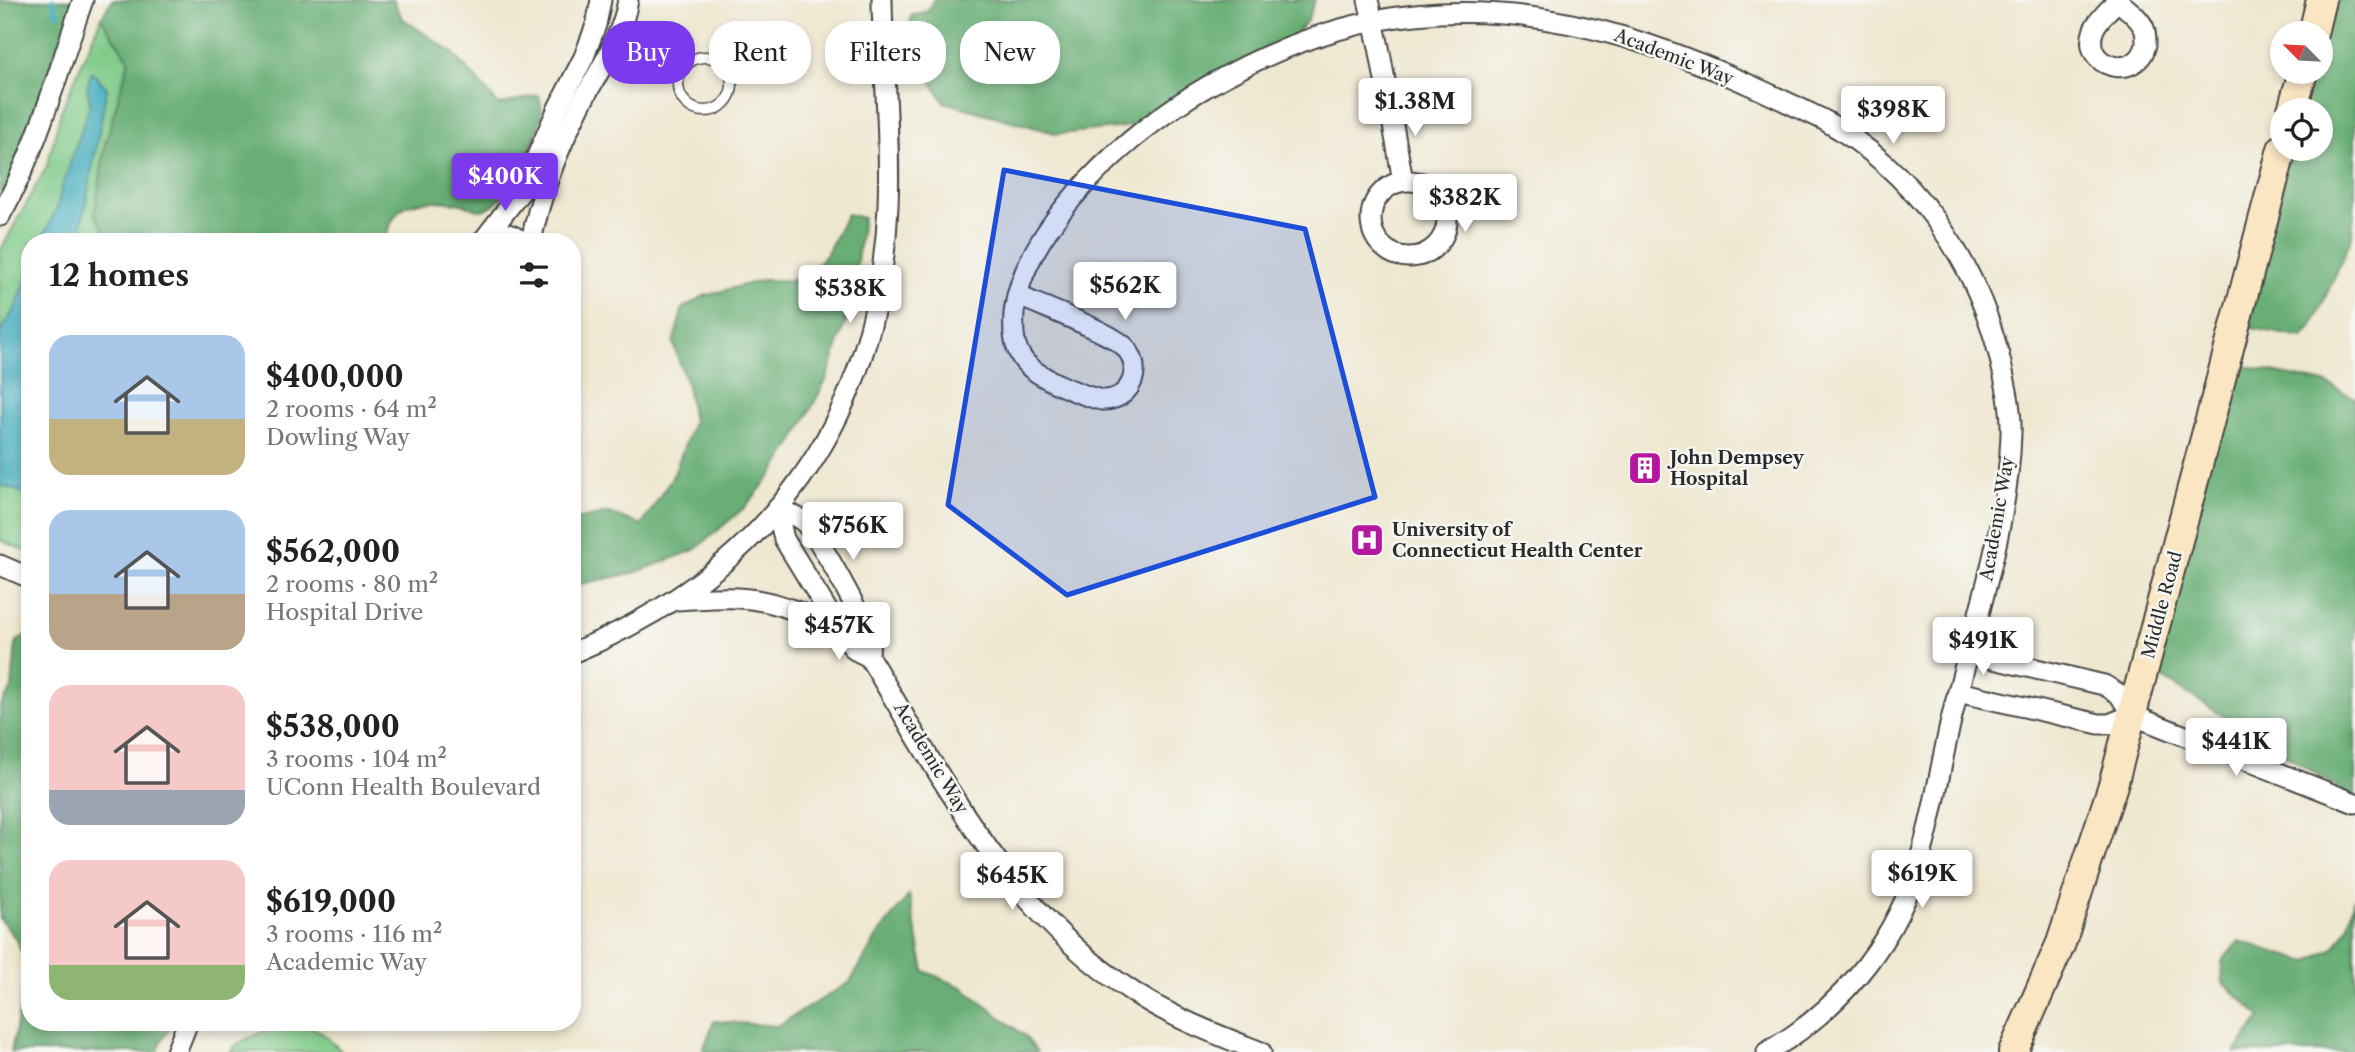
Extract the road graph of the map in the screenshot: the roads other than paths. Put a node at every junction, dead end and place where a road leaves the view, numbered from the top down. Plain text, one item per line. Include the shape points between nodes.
1 (83, 0) edge
2 (601, 0) edge
3 (628, 0) edge
4 (882, 0) edge
5 (1367, 0) edge
6 (2321, 0) edge
7 (2316, 21) edge
8 (1374, 22) junction
9 (677, 84) edge
10 (732, 84) edge
11 (2279, 161) edge
12 (1403, 181) dead end
13 (0, 216) edge
14 (488, 233) edge
15 (533, 233) edge
16 (1017, 295) junction
17 (777, 509) junction
18 (0, 565) edge
19 (21, 574) edge
20 (673, 600) junction
21 (840, 631) junction
22 (581, 649) edge
23 (1968, 653) junction
24 (869, 657) junction
25 (1958, 692) junction
26 (2132, 715) junction
27 (2355, 803) edge
28 (184, 1031) edge
29 (176, 1052) edge
30 (1261, 1052) edge
31 (1767, 1052) edge
32 (2013, 1052) edge

1 - 13 street via 40,129
2 - 14 street via 584,58 525,182
3 - 15 street via 614,44 547,183
4 - 17 street via 888,183 876,307 862,357 833,426
5 - 8 street
6 - 7 street
8 - 12 street
8 - 16 street, Academic Way via 1269,55 1208,86 1157,120 1115,155 1068,205 1034,252
8 - 23 street, Academic Way via 1440,13 1502,14 1563,21 1630,38 1707,67 1840,129 1928,207 1954,245 1982,302 2003,371 2010,415 2002,511
9 - 10 lane via 688,105 701,111 726,101
11 - 26 street, Middle Road
16 - 16 street, Academic Way via 1014,338 1026,364 1091,397 1110,401 1123,395 1135,372 1126,348
17 - 20 street via 736,553
17 - 21 street, Academic Way via 784,539
17 - 24 street, Academic Way via 807,525 866,631
18 - 19 street
20 - 21 street, Academic Way via 764,601
20 - 22 street
21 - 24 street, Academic Way via 855,650
23 - 25 street, Academic Way
23 - 26 street via 2104,685 2119,694
24 - 30 street, Academic Way via 994,859 1064,938 1137,995
25 - 26 street via 2099,724
25 - 31 street, Academic Way via 1916,872 1899,911 1873,957 1848,988 1812,1021
26 - 27 street
26 - 32 street, Middle Road via 2079,892
28 - 29 street

